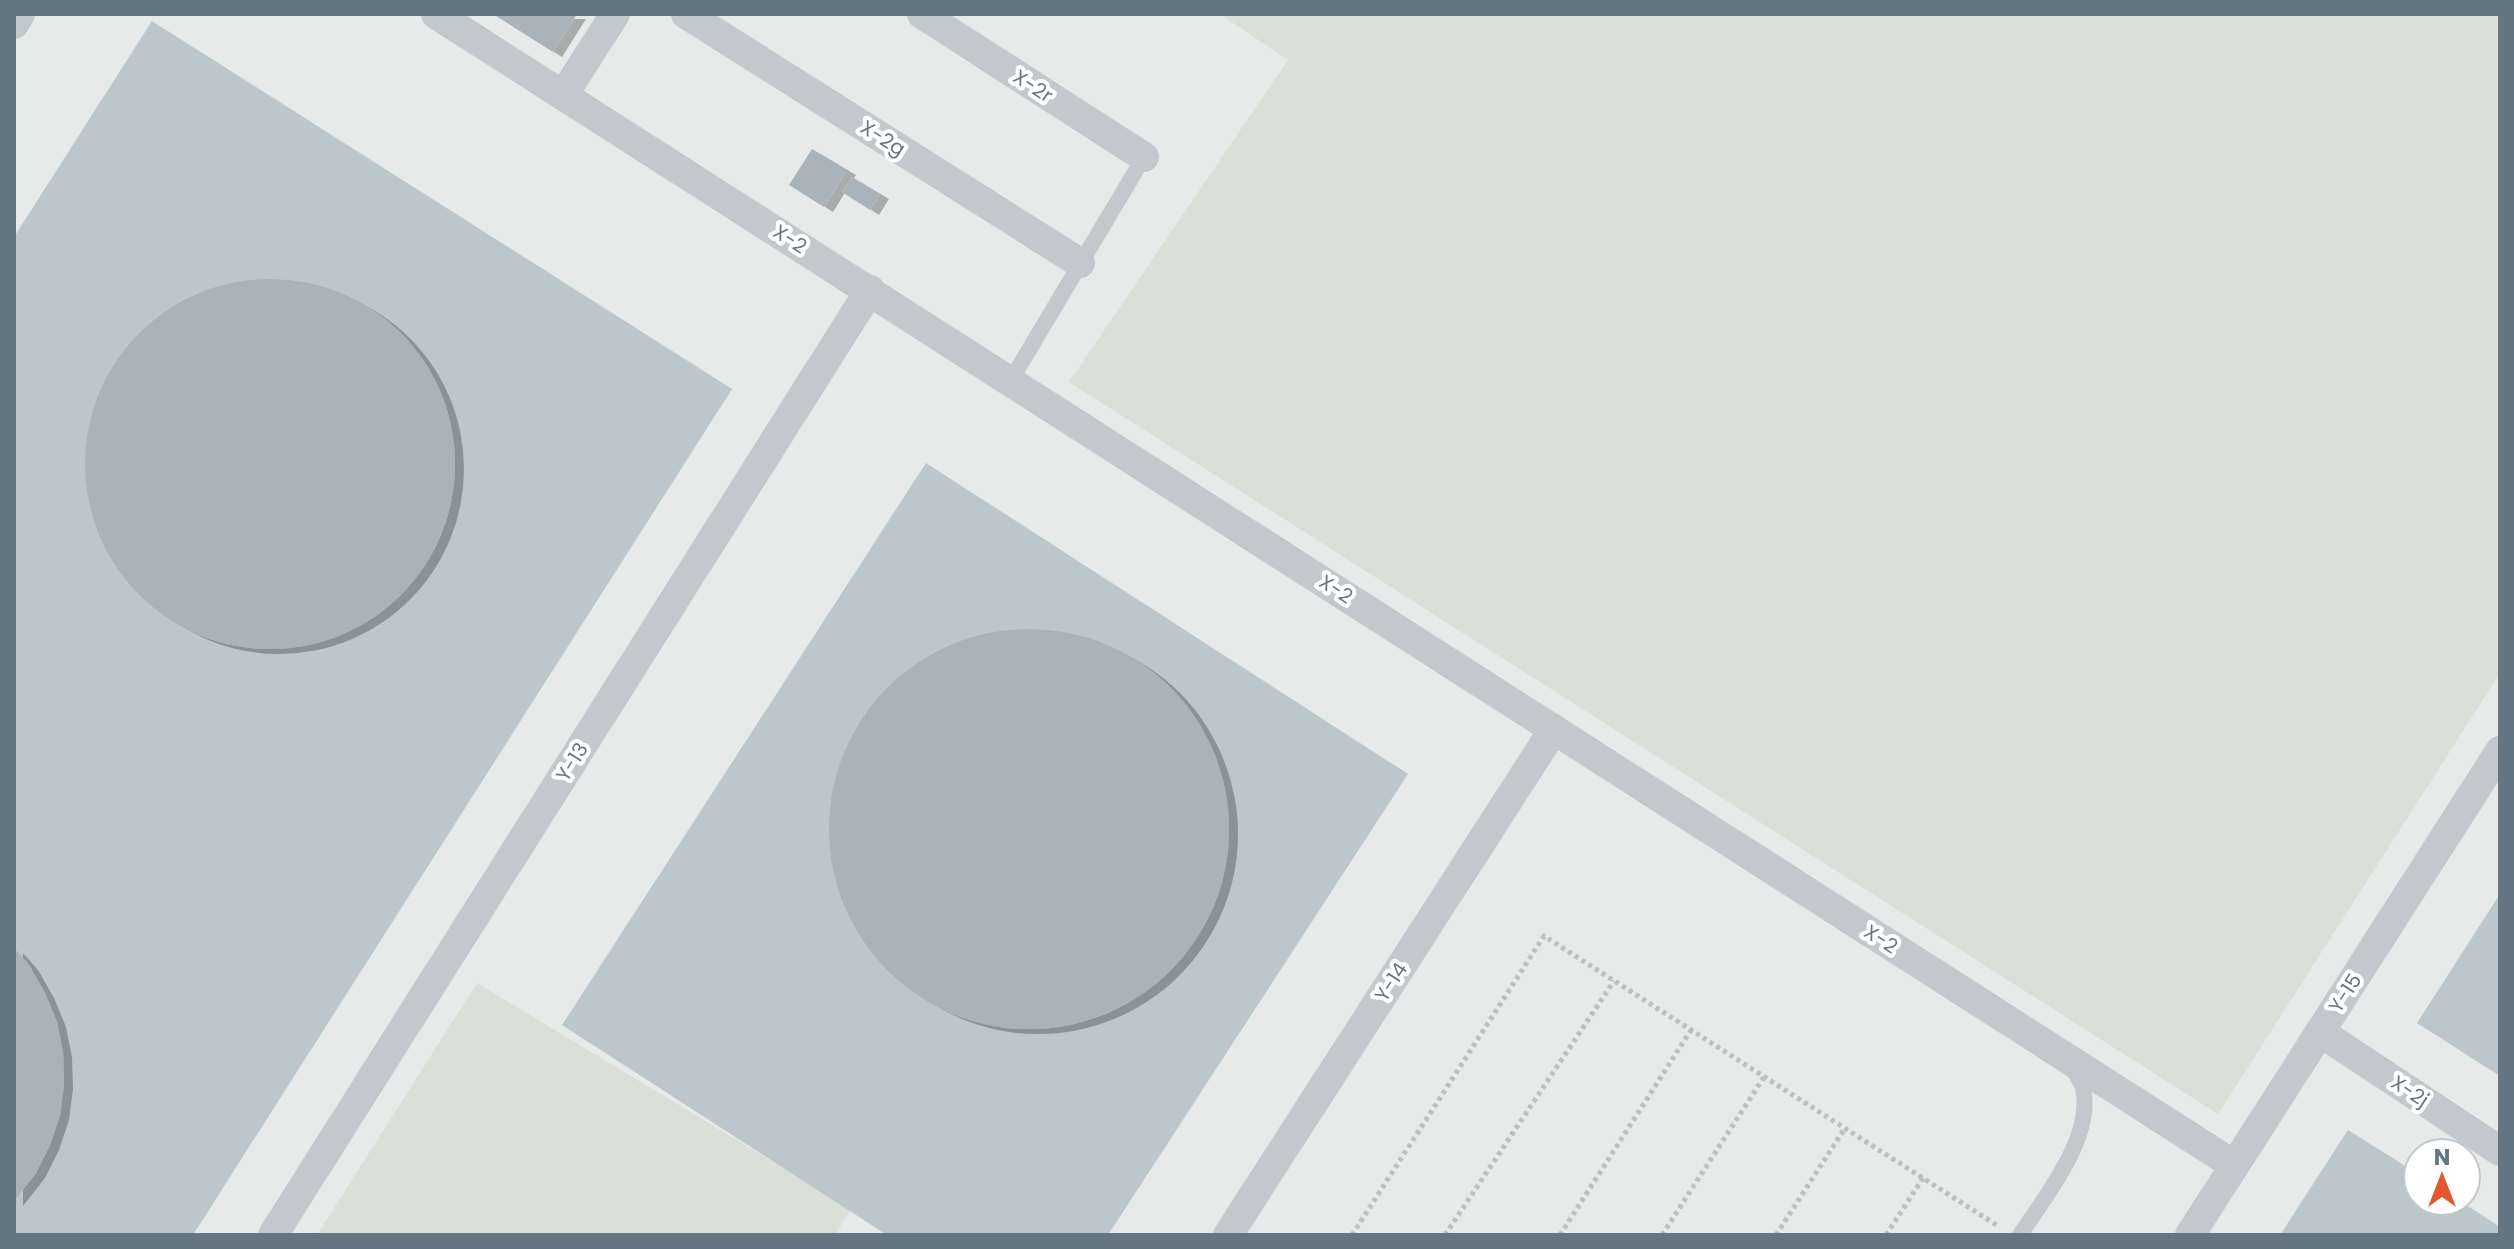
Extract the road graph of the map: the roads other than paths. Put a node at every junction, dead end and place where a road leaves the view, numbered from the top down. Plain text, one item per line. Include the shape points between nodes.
1 (20, 14) edge
2 (436, 14) edge
3 (615, 14) edge
4 (686, 14) edge
5 (922, 14) edge
6 (14, 24) edge
7 (564, 94) junction
8 (1144, 157) joint
9 (1080, 263) junction
10 (870, 290) junction
11 (1011, 380) junction
12 (1554, 729) junction
13 (2500, 751) edge
14 (2320, 1032) junction
15 (2066, 1058) junction
16 (2500, 1151) edge
17 (2234, 1165) junction
18 (273, 1235) edge
19 (1228, 1235) edge
20 (2020, 1235) edge
21 (2190, 1235) edge

1 - 6 street
2 - 7 street, X-2
3 - 7 street
4 - 9 street, X-2g
5 - 8 street, X-2r
7 - 10 street, X-2
8 - 9 lane
9 - 11 lane
10 - 11 street, X-2
10 - 18 street, Y-13
11 - 12 street, X-2
12 - 15 street, X-2
12 - 19 street, Y-14
13 - 14 street, Y-15
14 - 16 street, X-2j
14 - 17 street, Y-15
15 - 17 street, X-2
15 - 20 lane via 2083,1087 2083,1116 2070,1156
17 - 21 street, Y-15

